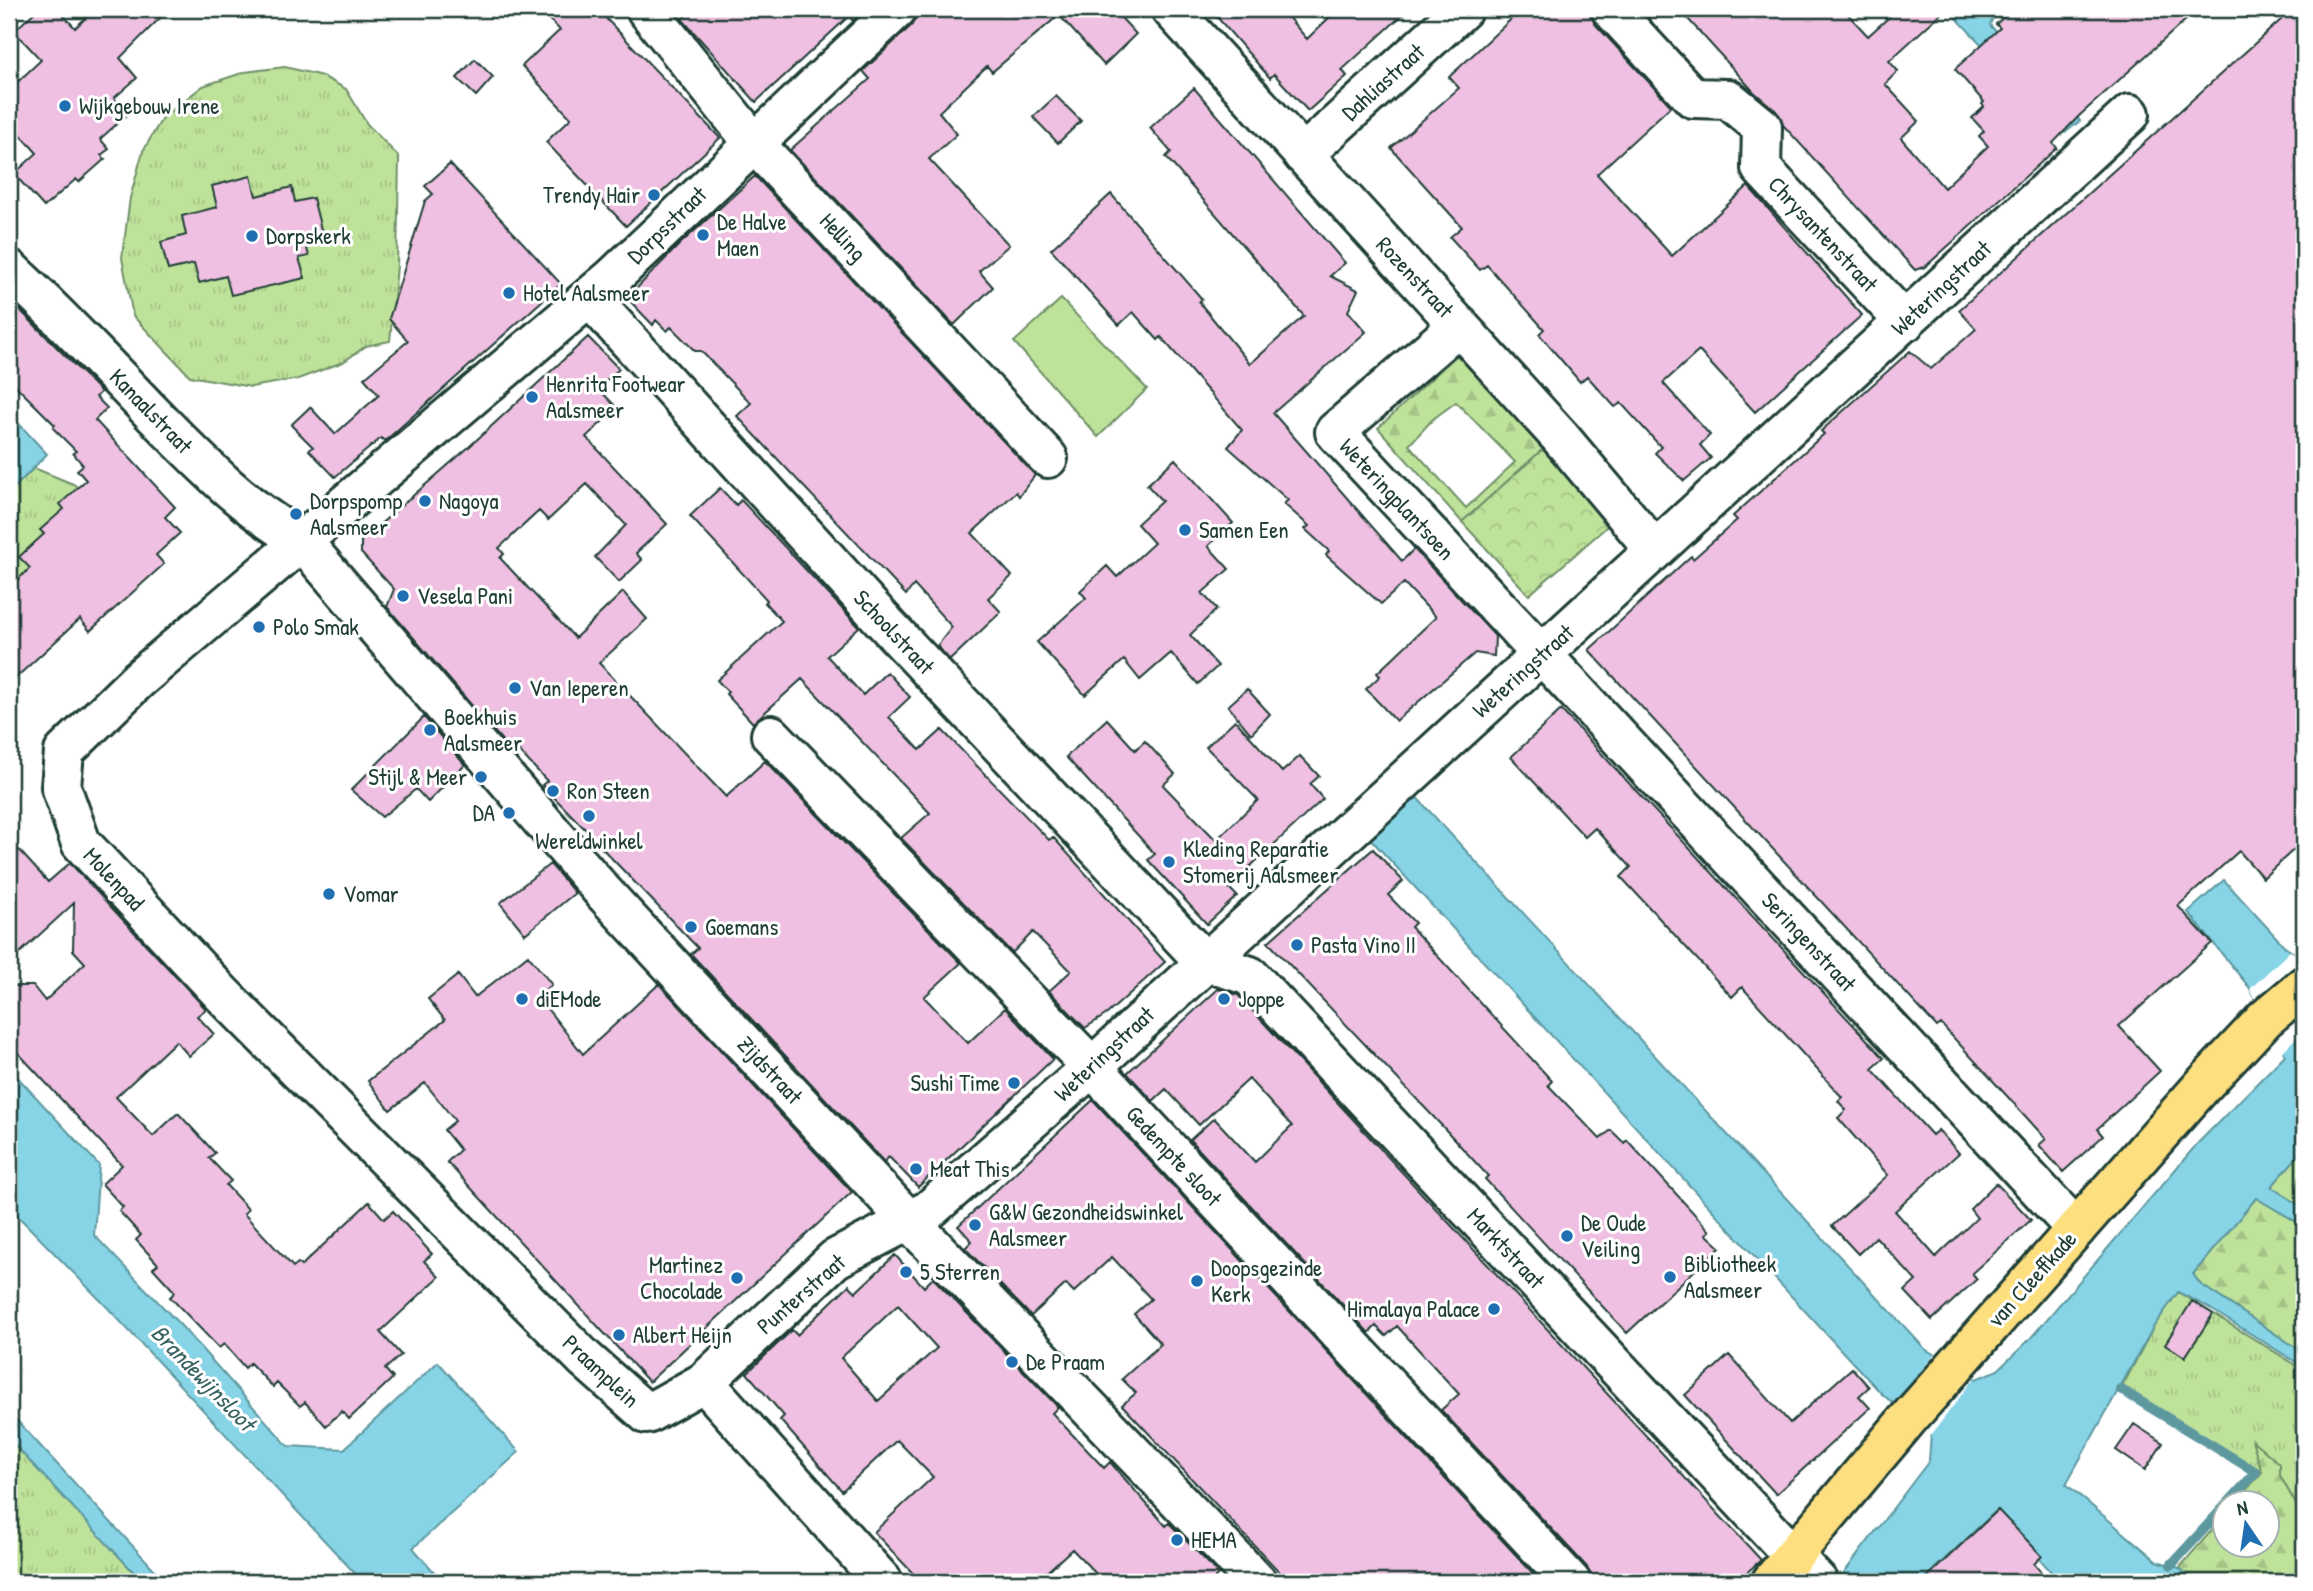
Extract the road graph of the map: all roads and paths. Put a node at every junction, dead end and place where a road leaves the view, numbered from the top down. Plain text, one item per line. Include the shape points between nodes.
1 (646, 9) edge
2 (897, 9) edge
3 (1171, 9) edge
4 (1463, 9) edge
5 (1611, 9) edge
6 (2130, 114) dead end
7 (753, 142) junction
8 (1303, 155) junction
9 (9, 269) edge
10 (590, 298) junction
11 (1905, 322) junction
12 (1459, 325) junction
13 (1048, 458) dead end
14 (302, 541) junction
15 (1655, 550) junction
16 (1542, 655) junction
17 (771, 735) dead end
18 (1204, 961) junction
19 (2304, 986) edge
20 (1092, 1067) junction
21 (379, 1149) joint
22 (910, 1222) junction
23 (2076, 1229) junction
24 (704, 1382) junction
25 (1795, 1574) edge
26 (883, 1582) edge
27 (1257, 1582) edge
28 (1571, 1582) edge

1 - 7 street, Helling
2 - 7 street, Dorpsstraat
3 - 8 street, Rozenstraat
4 - 8 street, Dahliastraat
5 - 11 street, Chrysantenstraat via 1693,97 1727,99 1762,127 1761,168
6 - 11 street, Weteringstraat
7 - 10 street, Dorpsstraat
7 - 13 street, Helling
8 - 12 street, Rozenstraat
9 - 14 street, Kanaalstraat via 223,485 267,522
10 - 14 street, Dorpsstraat
10 - 18 street, Schoolstraat via 888,626
11 - 15 street, Weteringstraat
12 - 15 street, Rozenstraat
12 - 16 street, Weteringplantsoen via 1335,432
14 - 21 street, Molenpad via 139,678 64,752 61,787 81,843 222,994
14 - 22 street, Zijdstraat via 604,893
15 - 16 street, Weteringstraat
16 - 18 street, Weteringstraat
16 - 23 street, Seringenstraat
17 - 20 street, Gedempte sloot
18 - 20 street, Weteringstraat
18 - 25 street, Marktstraat via 1250,975
19 - 23 main road, van Cleeffkade via 2265,1018
20 - 22 street, Weteringstraat
20 - 28 street, Gedempte sloot
21 - 24 street, Praamplein via 585,1359 647,1414
22 - 24 street, Punterstraat via 835,1259
22 - 27 street, Zijdstraat
23 - 25 main road, van Cleeffkade via 1907,1420
24 - 26 street

